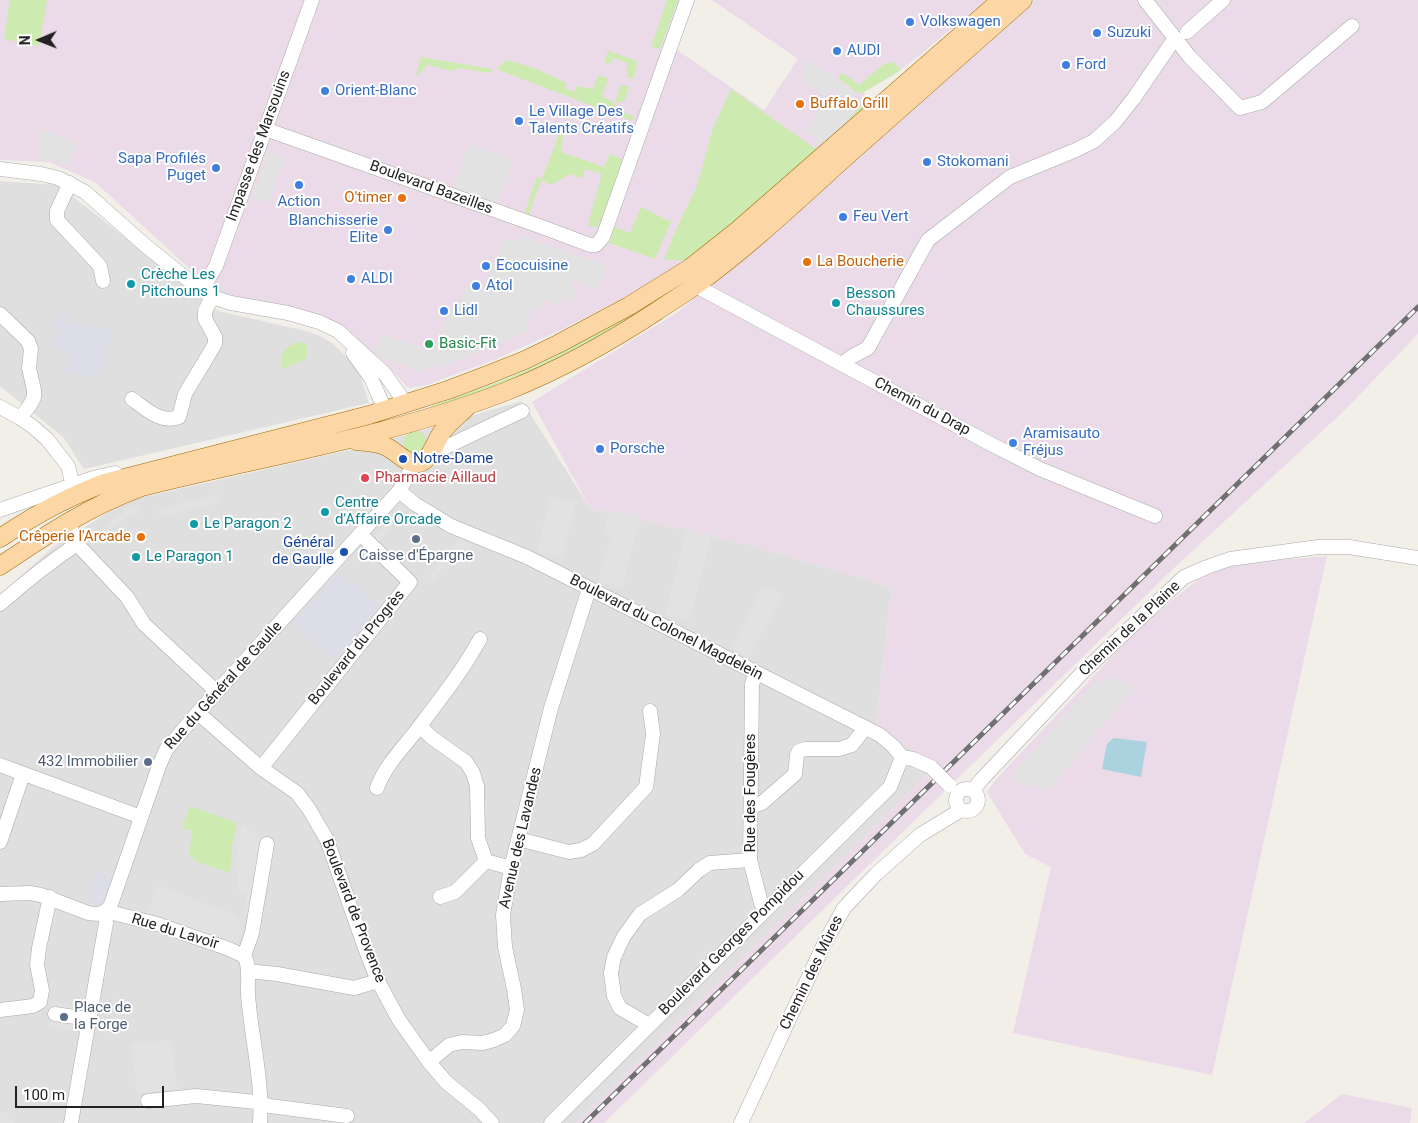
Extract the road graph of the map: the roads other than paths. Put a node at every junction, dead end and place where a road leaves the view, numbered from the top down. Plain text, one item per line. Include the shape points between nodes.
1 (312, 0) edge
2 (687, 0) edge
3 (1001, 0) edge
4 (1024, 0) edge
5 (1145, 0) edge
6 (1223, 0) edge
7 (1352, 26) dead end
8 (1181, 35) junction
9 (265, 129) junction
10 (0, 169) edge
11 (70, 183) junction
12 (103, 281) dead end
13 (696, 286) junction
14 (207, 293) junction
15 (0, 314) edge
16 (842, 364) junction
17 (132, 399) dead end
18 (406, 404) junction
19 (472, 404) junction
20 (0, 408) edge
21 (385, 410) junction
22 (522, 411) dead end
23 (20, 418) junction
24 (417, 420) junction
25 (392, 428) junction
26 (345, 440) junction
27 (432, 450) junction
28 (409, 461) junction
29 (143, 472) junction
30 (70, 478) dead end
31 (400, 490) junction
32 (0, 510) edge
33 (1155, 516) dead end
34 (361, 535) junction
35 (0, 538) edge
36 (0, 552) edge
37 (1418, 558) edge
38 (0, 566) edge
39 (589, 589) junction
40 (0, 604) edge
41 (480, 639) dead end
42 (756, 673) junction
43 (217, 692) junction
44 (650, 711) dead end
45 (198, 713) junction
46 (420, 726) junction
47 (865, 728) junction
48 (902, 756) junction
49 (0, 764) edge
50 (261, 768) junction
51 (23, 774) junction
52 (376, 788) dead end
53 (953, 789) junction
54 (974, 790) junction
55 (751, 807) junction
56 (961, 810) junction
57 (141, 816) junction
58 (518, 839) junction
59 (0, 842) edge
60 (267, 844) dead end
61 (750, 860) junction
62 (486, 861) junction
63 (511, 868) junction
64 (0, 894) edge
65 (50, 897) junction
66 (440, 897) dead end
67 (765, 910) junction
68 (105, 911) junction
69 (244, 956) junction
70 (248, 971) junction
71 (378, 981) junction
72 (0, 1010) edge
73 (54, 1014) dead end
74 (88, 1019) junction
75 (649, 1025) junction
76 (429, 1062) junction
77 (148, 1101) dead end
78 (261, 1103) junction
79 (347, 1116) dead end
80 (71, 1123) edge
81 (260, 1123) edge
82 (492, 1123) edge
83 (551, 1123) edge
84 (741, 1123) edge

1 - 9 street, Impasse des Marsouins
2 - 9 street, Boulevard Bazeilles via 603,237 596,245
3 - 18 main road via 738,230 690,268 637,301 525,360
4 - 13 main road via 748,244
5 - 8 street
6 - 8 street
7 - 8 street via 1262,102 1240,108 1189,56
8 - 16 street via 1115,122 1094,141 1010,177 928,240 868,348
9 - 14 street, Impasse des Marsouins
10 - 11 street via 41,174
11 - 12 street via 57,211 58,220 100,266
11 - 14 street
13 - 16 street, Chemin du Drap
13 - 19 main road via 630,329 567,363
14 - 17 street, Impasse des Marsouins via 205,319 215,337 215,344 185,394 180,417 157,418
14 - 18 street via 231,302 288,313 338,331 385,374
14 - 21 street via 216,302 230,308 323,329 344,344 361,363
15 - 23 street via 28,341 31,349 29,368 34,397
16 - 33 street, Chemin du Drap via 1040,469
18 - 21 main road
18 - 24 main road
19 - 24 main road
19 - 27 main road via 446,427
20 - 23 street
21 - 25 main road
21 - 29 main road
22 - 27 street
23 - 30 street via 47,439 68,466
24 - 25 main road
24 - 27 main road via 427,432
25 - 26 main road
25 - 28 main road via 397,444
26 - 28 main road via 381,444
26 - 38 main road via 142,487 76,516
27 - 28 main road via 421,462
28 - 31 street, Rue du Général de Gaulle
29 - 32 street via 93,478
29 - 35 main road via 81,491
29 - 36 main road via 64,509
31 - 34 street, Rue du Général de Gaulle
31 - 39 street, Boulevard du Colonel Magdelein via 415,504 451,526 518,553
34 - 43 street, Rue du Général de Gaulle
34 - 50 street, Boulevard du Progrès via 410,582
37 - 54 street, Chemin de la Plaine via 1349,546 1318,547 1230,559 1184,577 1082,674
39 - 42 street, Boulevard du Colonel Magdelein
39 - 58 street, Avenue des Lavandes via 551,708
40 - 43 street via 75,538 127,597 144,624
41 - 46 street
42 - 47 street, Boulevard du Colonel Magdelein
42 - 55 street, Rue des Fougères via 752,684
43 - 45 street, Rue du Général de Gaulle
44 - 58 street via 653,734 646,787 593,844 569,852
45 - 50 street, Boulevard de Provence
45 - 57 street, Rue du Général de Gaulle via 166,750
46 - 52 street via 381,775
46 - 62 street via 466,762 473,773 477,786 478,838
47 - 48 street, Boulevard du Colonel Magdelein via 880,735
47 - 55 street via 852,745 839,749 799,751 795,774 762,803
48 - 53 street, Boulevard du Colonel Magdelein, bridge via 931,767
48 - 67 street, Boulevard Georges Pompidou via 890,787
49 - 51 street
50 - 71 street, Boulevard de Provence via 297,793 327,840
51 - 57 street
51 - 59 street
53 - 54 street
53 - 56 street via 955,802
54 - 56 street via 978,798 976,806 967,811
55 - 61 street, Rue des Fougères
56 - 84 street, Chemin des Mûres via 920,835 844,908
57 - 68 street, Rue du Général de Gaulle via 113,900
58 - 63 street, Avenue des Lavandes
60 - 69 street via 252,934
61 - 67 street, Rue des Fougères
61 - 75 street via 710,863 678,890 640,914 624,936 611,973 614,996 620,1008
62 - 63 street
62 - 66 street via 455,892
63 - 76 street, Avenue des Lavandes via 503,915 505,947 517,1010 513,1026 494,1040 449,1045
64 - 65 street, Rue du Lavoir via 30,893
65 - 68 street, Rue du Lavoir via 88,913
65 - 72 street via 38,948 40,1002 34,1006
67 - 75 street, Boulevard Georges Pompidou
68 - 69 street, Rue du Lavoir via 157,924
68 - 74 street, Rue du Général de Gaulle via 106,923
69 - 70 street
70 - 71 street via 354,988
70 - 78 street
71 - 76 street, Boulevard de Provence via 399,1020
73 - 74 street
74 - 80 street, Rue du Général de Gaulle
75 - 83 street, Boulevard Georges Pompidou
76 - 82 street, Boulevard de Provence via 446,1082
77 - 78 street via 196,1096
78 - 79 street
78 - 81 street

